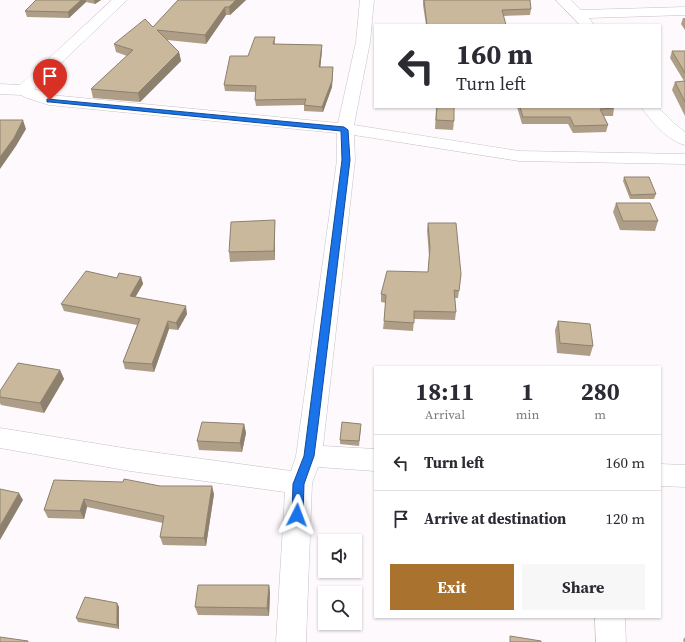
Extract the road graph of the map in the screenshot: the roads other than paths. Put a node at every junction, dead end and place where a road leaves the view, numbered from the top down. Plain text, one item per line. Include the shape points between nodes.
1 (120, 0) edge
2 (367, 0) edge
3 (563, 0) edge
4 (685, 12) edge
5 (578, 14) junction
6 (586, 24) edge
7 (0, 89) edge
8 (24, 90) junction
9 (650, 108) edge
10 (344, 130) junction
11 (685, 140) edge
12 (684, 162) edge
13 (0, 438) edge
14 (309, 456) junction
15 (374, 460) edge
16 (661, 475) edge
17 (685, 476) edge
18 (299, 484) junction
19 (610, 618) edge
20 (292, 642) edge
21 (611, 642) edge

1 - 8 street
2 - 10 street via 363,42
3 - 5 street
4 - 5 street
5 - 6 street
7 - 8 street
8 - 10 street via 50,100
9 - 11 street via 668,128
10 - 12 street via 518,156
10 - 14 street via 346,160
13 - 18 street
14 - 15 street
14 - 18 street
16 - 17 street
18 - 20 street
19 - 21 street

